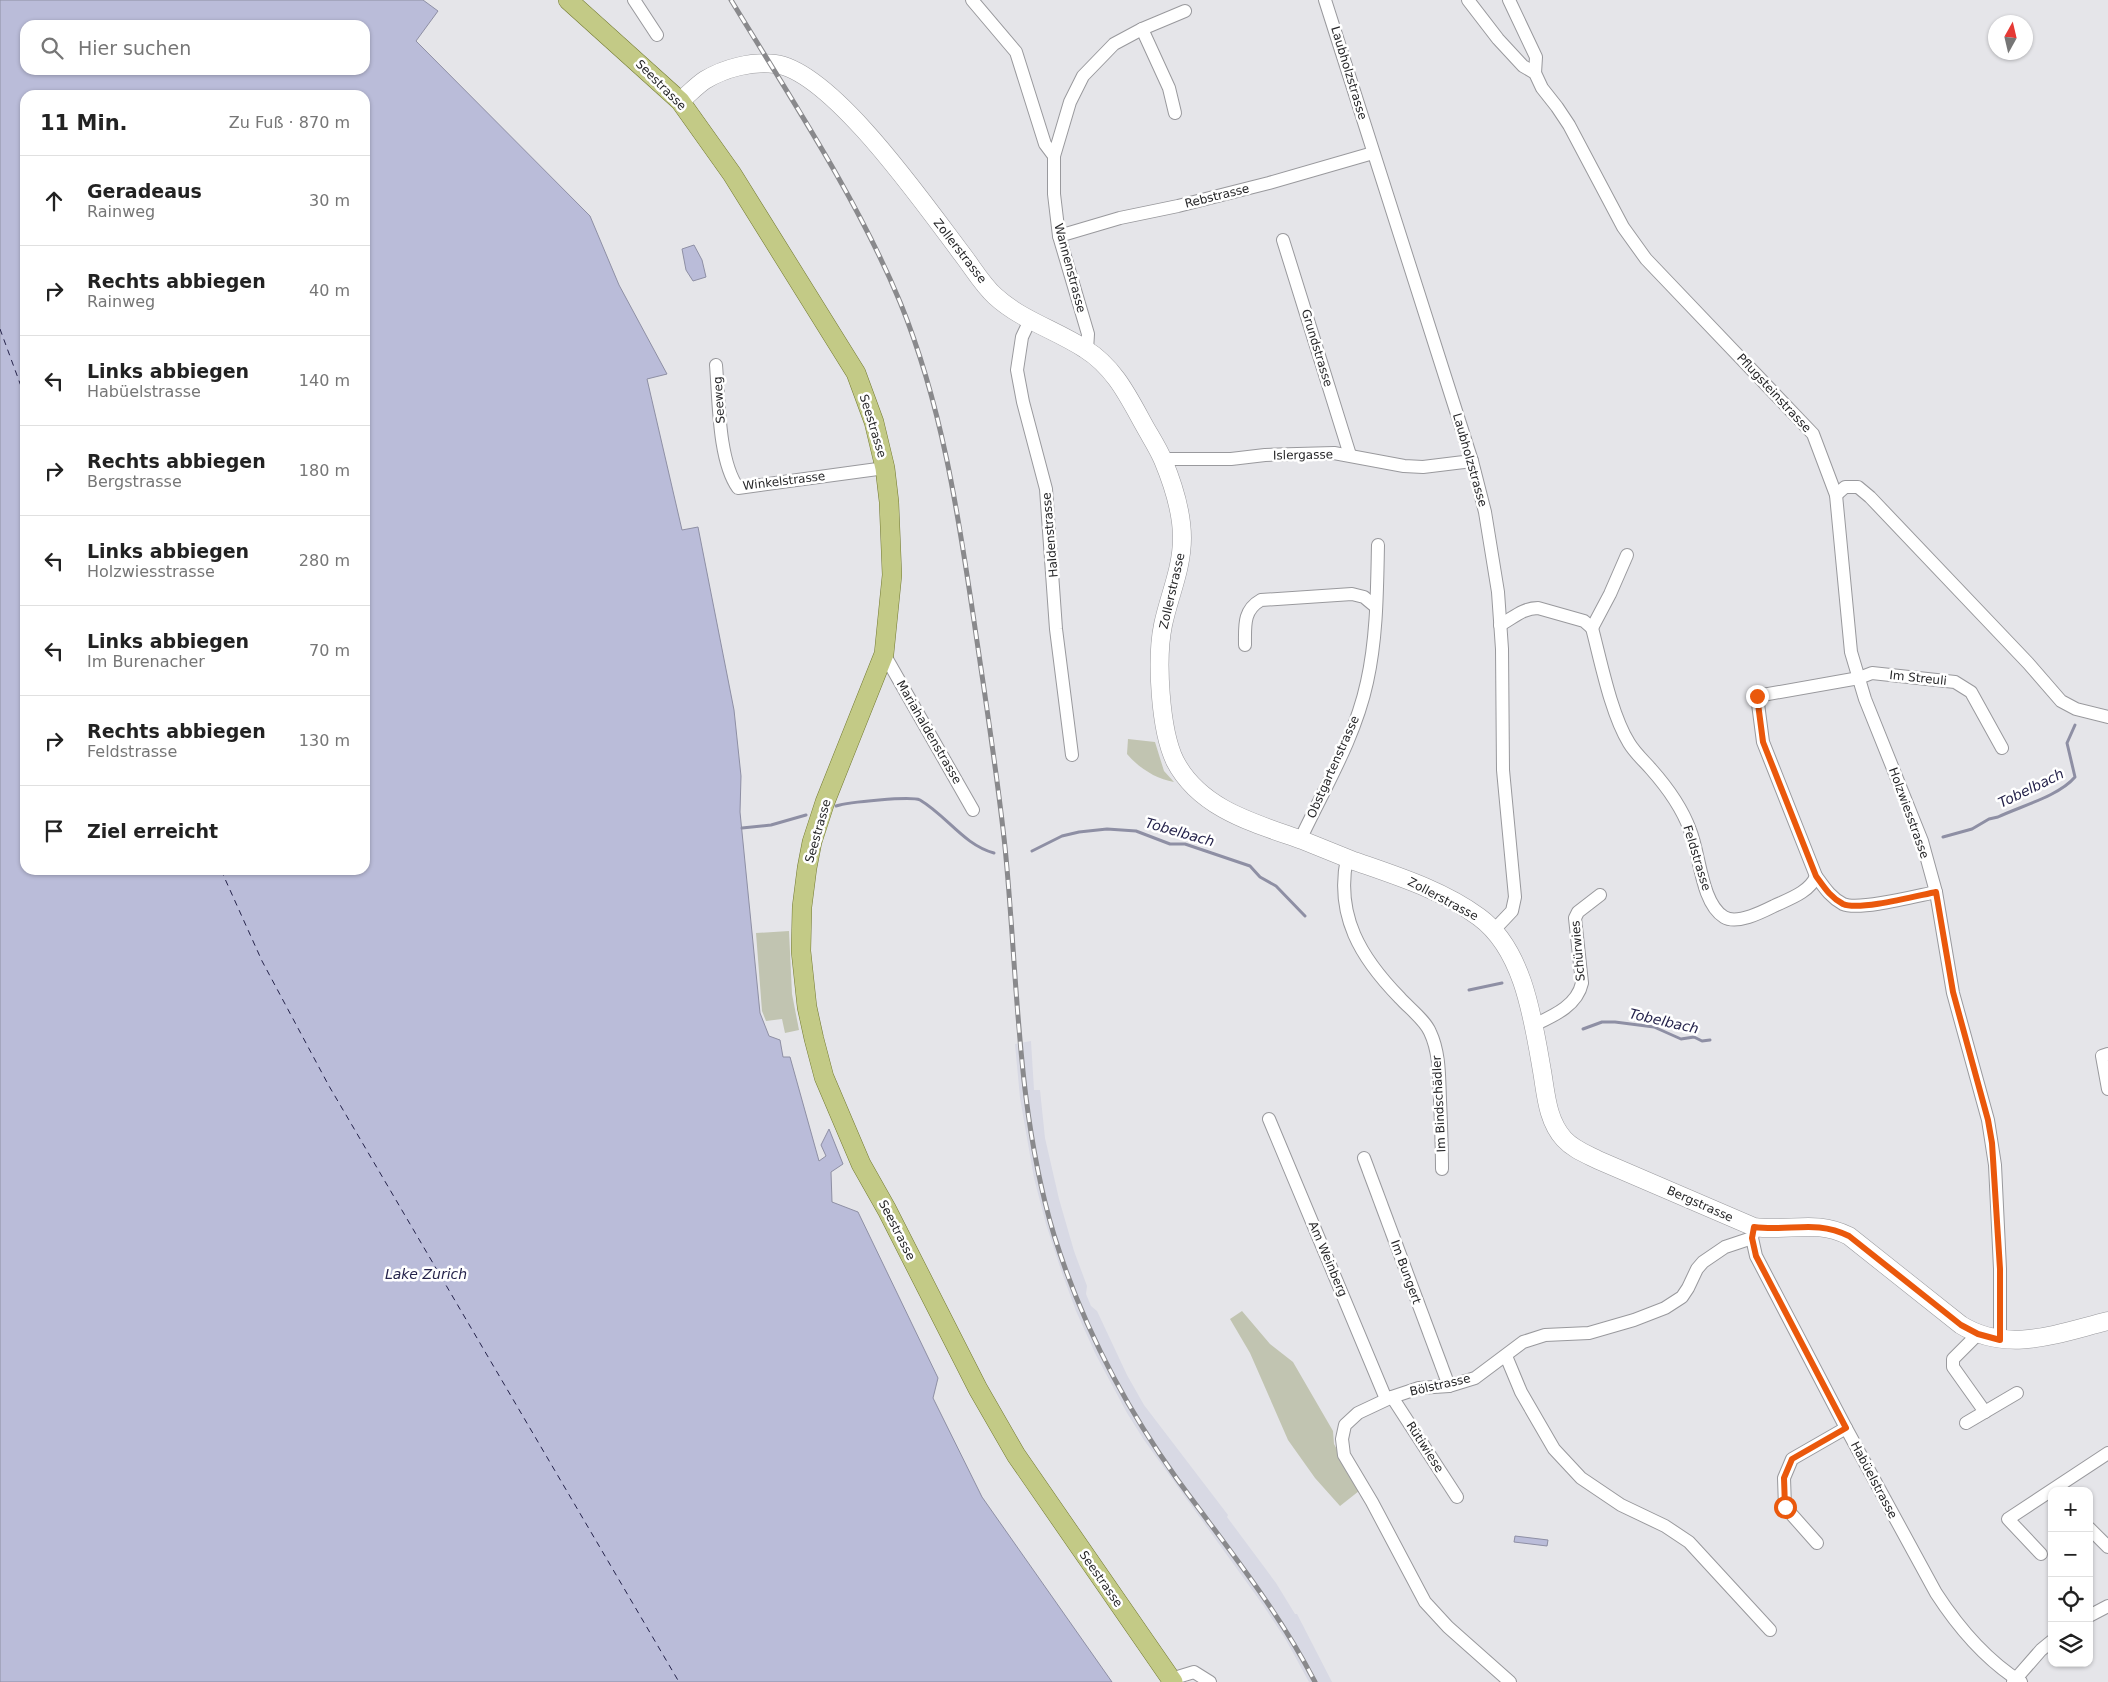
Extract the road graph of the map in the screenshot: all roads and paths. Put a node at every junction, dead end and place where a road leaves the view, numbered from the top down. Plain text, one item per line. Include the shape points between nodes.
1 (568, 0) edge
2 (634, 0) edge
3 (972, 0) edge
4 (1325, 0) edge
5 (1468, 0) edge
6 (1509, 0) edge
7 (1184, 12) dead end
8 (1142, 29) junction
9 (657, 35) dead end
10 (1535, 73) junction
11 (680, 101) junction
12 (1175, 114) dead end
13 (1373, 153) junction
14 (1054, 156) junction
15 (1060, 236) junction
16 (1283, 240) dead end
17 (1030, 320) junction
18 (1087, 350) junction
19 (716, 365) dead end
20 (722, 436) joint
21 (1350, 455) junction
22 (1163, 459) junction
23 (1472, 461) junction
24 (885, 468) junction
25 (1836, 495) junction
26 (1378, 545) dead end
27 (1627, 555) dead end
28 (1376, 607) junction
29 (1500, 625) junction
30 (1592, 628) junction
31 (1245, 645) dead end
32 (884, 654) junction
33 (1859, 678) junction
34 (2108, 716) edge
35 (2002, 748) dead end
36 (1072, 755) dead end
37 (973, 810) dead end
38 (1300, 840) junction
39 (1347, 858) junction
40 (1816, 876) junction
41 (1936, 892) junction
42 (1600, 895) dead end
43 (1494, 930) junction
44 (1535, 1032) junction
45 (2108, 1054) edge
46 (2108, 1089) edge
47 (1269, 1119) dead end
48 (1364, 1158) dead end
49 (1442, 1169) dead end
50 (1753, 1233) junction
51 (2108, 1321) edge
52 (1978, 1334) junction
53 (2000, 1340) junction
54 (1506, 1356) junction
55 (1449, 1386) junction
56 (2017, 1393) dead end
57 (1389, 1398) junction
58 (1985, 1412) junction
59 (1966, 1423) dead end
60 (1846, 1428) junction
61 (2108, 1452) edge
62 (2057, 1487) edge
63 (2048, 1493) edge
64 (1457, 1497) dead end
65 (2093, 1532) edge
66 (1817, 1544) dead end
67 (2108, 1547) edge
68 (2041, 1554) dead end
69 (2108, 1606) edge
70 (2093, 1614) edge
71 (1770, 1630) dead end
72 (2048, 1644) edge
73 (1172, 1681) edge
74 (2017, 1681) edge
75 (1210, 1682) edge
76 (1510, 1682) edge

1 - 11 main road, Seestrasse
2 - 9 street
3 - 14 street, Wannenstrasse via 1016,52 1045,144
4 - 13 street, Laubholzstrasse
5 - 10 street, Pflugsteinstrasse via 1498,39 1523,66
6 - 10 street, Pflugsteinstrasse via 1536,57
7 - 8 street, Wannenstrasse
8 - 12 street via 1169,88
8 - 14 street, Wannenstrasse via 1114,44 1084,76 1070,102
10 - 25 street, Pflugsteinstrasse via 1569,125 1623,227 1646,259 1813,434
11 - 17 street, Zollerstrasse via 704,81 752,64 779,64 799,72 831,97 877,144 994,295
11 - 24 main road, Seestrasse via 732,174 856,373 874,422
13 - 15 street, Rebstrasse
13 - 23 street, Laubholzstrasse
14 - 15 street, Wannenstrasse
15 - 18 street, Wannenstrasse via 1088,334
16 - 21 street, Grundstrasse
17 - 18 street, Zollerstrasse
17 - 36 street, Haldenstrasse via 1022,337 1017,370 1046,489 1056,628
18 - 22 street, Zollerstrasse via 1122,386
19 - 20 street, Seeweg
20 - 24 street, Winkelstrasse via 731,478 738,488
21 - 22 street, Islergasse
21 - 23 street, Islergasse via 1423,467
22 - 38 street, Zollerstrasse via 1179,508 1182,536 1180,564 1162,628 1159,673 1164,720 1174,758 1193,787 1224,810
23 - 29 street, Laubholzstrasse via 1493,554
24 - 32 main road, Seestrasse via 892,576
25 - 33 street, Holzwiesstrasse via 1848,631
25 - 34 street via 1846,486 1858,487 2062,701 2076,709
26 - 28 street, Obstgartenstrasse
27 - 30 street
28 - 31 street via 1364,597 1352,594 1261,600 1252,605 1246,618
28 - 38 street, Obstgartenstrasse via 1367,682 1353,728
29 - 30 street via 1522,611 1538,608 1584,622
29 - 43 street, Laubholzstrasse via 1503,770 1516,897 1512,911
30 - 40 street, Feldstrasse via 1618,721 1630,744 1663,782 1684,815 1706,892 1719,913 1736,920 1770,908 1811,886
32 - 37 street, Mariahaldenstrasse
32 - 73 main road, Seestrasse via 825,802 807,868 801,951 807,1007 819,1062 861,1164 978,1389 1016,1455
33 - 35 street, Im Streuli via 1872,674 1955,682 1971,692
33 - 40 street via 1757,696 1763,742
33 - 41 street, Holzwiesstrasse via 1922,841
38 - 39 street, Zollerstrasse
39 - 43 street, Zollerstrasse via 1414,882 1463,907
39 - 49 street, Im Bindschädler via 1344,875 1354,936 1365,957 1429,1029 1434,1041
40 - 41 street via 1829,895 1844,905 1862,906
41 - 53 street, Holzwiesstrasse via 1953,992 1992,1143 1999,1253
42 - 44 street, Schürwies via 1575,918 1581,990 1564,1010
43 - 44 street, Zollerstrasse via 1521,978
44 - 50 street, Bergstrasse via 1548,1110 1565,1140 1577,1150
45 - 46 street via 2102,1056
47 - 57 street, Am Weinberg
48 - 55 street, Im Bungert
50 - 52 street, Bergstrasse via 1816,1226 1843,1233 1961,1325
50 - 54 street, Bölstrasse via 1703,1262 1682,1297 1665,1308 1589,1333 1545,1335 1524,1342
50 - 60 street, Habüelstrasse via 1756,1256
51 - 53 street, Bergstrasse via 2032,1339
52 - 53 street, Bergstrasse
52 - 58 street via 1953,1359 1954,1367
54 - 55 street, Bölstrasse via 1475,1378
54 - 71 street via 1521,1392 1554,1450 1581,1478 1689,1542
55 - 57 street, Bölstrasse via 1419,1388
56 - 58 street
57 - 64 street, Rütiwiese
57 - 76 street, Bölstrasse via 1358,1413 1345,1426 1342,1439 1344,1455 1425,1602 1448,1628
58 - 59 street
60 - 66 street via 1792,1459 1784,1478 1785,1507
60 - 74 street, Habüelstrasse via 1922,1570 1951,1616 1975,1644
61 - 62 street
63 - 68 street via 2008,1520
65 - 67 street
69 - 70 street
72 - 74 street
73 - 75 street via 1194,1672

